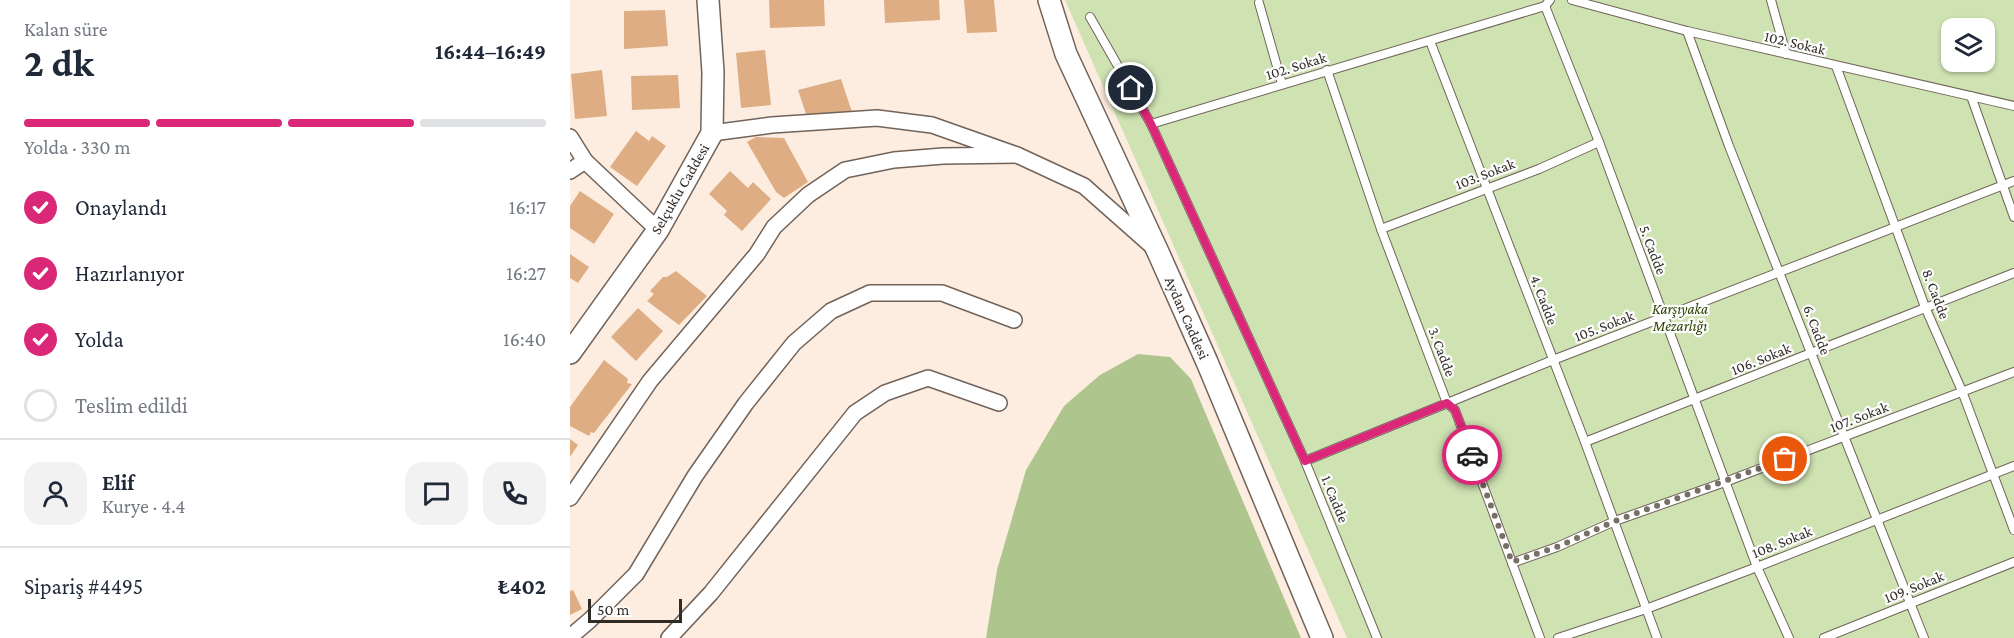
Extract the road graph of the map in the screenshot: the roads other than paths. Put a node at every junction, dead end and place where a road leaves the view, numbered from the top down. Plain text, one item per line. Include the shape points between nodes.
1 (708, 0) edge
2 (1049, 0) edge
3 (1572, 0) edge
4 (1771, 0) edge
5 (1259, 3) dead end
6 (1547, 3) edge
7 (1090, 17) dead end
8 (1686, 31) junction
9 (1430, 41) junction
10 (1786, 54) junction
11 (1836, 66) junction
12 (1327, 70) junction
13 (1282, 84) junction
14 (1971, 96) junction
15 (2014, 106) edge
16 (1151, 124) junction
17 (712, 133) junction
18 (570, 137) edge
19 (1599, 142) junction
20 (1017, 155) junction
21 (585, 161) junction
22 (570, 171) edge
23 (2014, 181) edge
24 (2003, 185) junction
25 (1486, 189) junction
26 (2014, 218) edge
27 (1895, 225) junction
28 (1381, 229) junction
29 (658, 230) junction
30 (1158, 252) junction
31 (1780, 272) junction
32 (2014, 273) edge
33 (1925, 307) junction
34 (1664, 318) junction
35 (1014, 320) dead end
36 (570, 352) edge
37 (1811, 353) junction
38 (1553, 360) junction
39 (2014, 372) edge
40 (1962, 391) junction
41 (1694, 400) junction
42 (999, 403) dead end
43 (1447, 403) junction
44 (1846, 437) junction
45 (1585, 442) junction
46 (1305, 461) junction
47 (2014, 466) edge
48 (1993, 474) junction
49 (1725, 482) junction
50 (570, 498) edge
51 (1877, 518) junction
52 (1615, 521) junction
53 (2014, 530) edge
54 (1512, 562) junction
55 (2014, 562) edge
56 (1757, 567) junction
57 (1910, 603) junction
58 (1646, 609) junction
59 (570, 637) edge
60 (669, 638) edge
61 (1322, 638) edge
62 (1377, 638) edge
63 (1540, 638) edge
64 (1558, 638) edge
65 (1657, 638) edge
66 (1789, 638) edge
67 (1824, 638) edge
68 (1924, 638) edge

1 - 17 street, Selçuklu Caddesi
2 - 30 street, Aydan Caddesi via 1066,54
3 - 8 lane, 102. Sokak
4 - 10 lane
5 - 13 lane
6 - 9 lane, 102. Sokak
6 - 19 lane, 5. Cadde
7 - 16 lane, 1. Cadde
8 - 10 lane, 102. Sokak
8 - 31 lane, 6. Cadde
9 - 12 lane, 102. Sokak
9 - 25 lane, 4. Cadde
10 - 11 lane, 102. Sokak
11 - 14 lane, 102. Sokak
11 - 27 lane, 8. Cadde
12 - 13 lane, 102. Sokak
12 - 28 lane, 3. Cadde
13 - 16 lane, 102. Sokak
14 - 15 lane, 102. Sokak
14 - 24 lane
16 - 46 lane, 1. Cadde
17 - 20 street via 877,118 932,125
17 - 29 street, Selçuklu Caddesi
18 - 21 street
19 - 25 lane, 103. Sokak
19 - 34 lane, 5. Cadde
20 - 30 street via 1084,186
20 - 50 street via 894,160 845,170 808,195 774,227 757,254 650,381
21 - 22 street
21 - 29 street
23 - 24 lane, 105. Sokak
24 - 26 lane
24 - 27 lane, 105. Sokak
25 - 28 lane, 103. Sokak
25 - 38 lane, 4. Cadde
27 - 31 lane, 105. Sokak
27 - 33 lane, 8. Cadde
28 - 43 lane, 3. Cadde
29 - 36 street, Selçuklu Caddesi
30 - 61 street, Aydan Caddesi
31 - 34 lane, 105. Sokak
31 - 37 lane, 6. Cadde
32 - 33 lane, 106. Sokak
33 - 37 lane, 106. Sokak
33 - 40 lane, 8. Cadde
34 - 38 lane, 105. Sokak
34 - 41 lane, 5. Cadde
35 - 59 street via 942,293 870,292 831,310 794,343 746,403 695,476 636,574
37 - 41 lane, 106. Sokak
37 - 44 lane, 6. Cadde
38 - 43 lane, 105. Sokak
38 - 45 lane, 4. Cadde
39 - 40 lane, 107. Sokak
40 - 44 lane, 107. Sokak
40 - 48 lane, 8. Cadde
41 - 45 lane, 106. Sokak
41 - 49 lane, 5. Cadde
42 - 60 street via 928,378 885,393 855,413 765,528
43 - 46 lane, 105. Sokak
43 - 54 lane, 3. Cadde via 1455,410
44 - 49 lane, 107. Sokak
44 - 51 lane, 6. Cadde
45 - 52 lane, 4. Cadde
46 - 62 lane, 1. Cadde
47 - 48 lane, 108. Sokak
48 - 51 lane, 108. Sokak
48 - 53 lane, 8. Cadde
49 - 52 lane, 107. Sokak
49 - 56 lane, 5. Cadde
51 - 56 lane, 108. Sokak
51 - 57 lane, 6. Cadde
52 - 54 lane, 107. Sokak
52 - 58 lane, 4. Cadde
54 - 63 lane, 3. Cadde
55 - 57 lane, 109. Sokak
56 - 58 lane, 108. Sokak
56 - 66 lane, 5. Cadde
57 - 67 lane, 109. Sokak
57 - 68 lane, 6. Cadde
58 - 64 lane, 108. Sokak
58 - 65 lane, 4. Cadde

